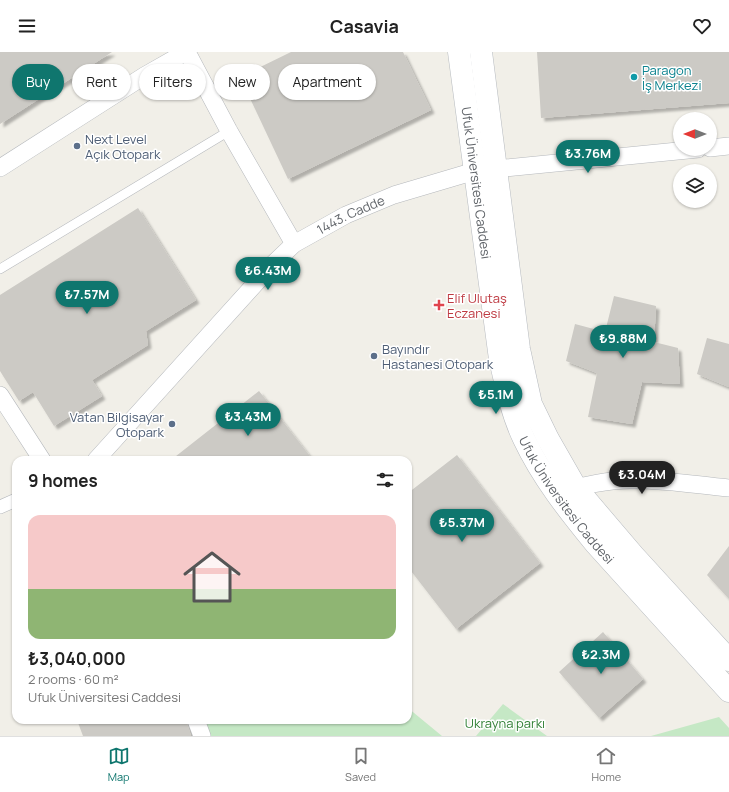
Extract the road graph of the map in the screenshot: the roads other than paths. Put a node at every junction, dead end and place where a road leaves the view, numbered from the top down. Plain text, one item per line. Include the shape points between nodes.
1 (186, 52) edge
2 (459, 52) edge
3 (481, 52) edge
4 (229, 131) junction
5 (729, 146) edge
6 (717, 147) edge
7 (673, 151) edge
8 (0, 168) edge
9 (485, 170) junction
10 (294, 244) junction
11 (0, 269) edge
12 (0, 395) edge
13 (39, 456) edge
14 (100, 456) edge
15 (576, 488) junction
16 (729, 488) edge
17 (554, 492) junction
18 (12, 502) edge
19 (0, 507) edge
20 (729, 660) edge
21 (729, 691) edge
22 (198, 724) edge
23 (202, 736) edge

1 - 4 street
1 - 8 street
2 - 9 main road, Ufuk Üniversitesi Caddesi
3 - 9 main road, Ufuk Üniversitesi Caddesi
4 - 10 street
4 - 11 lane
5 - 6 street
7 - 9 street, 1443. Cadde
9 - 10 street, 1443. Cadde via 387,198 346,215
9 - 15 main road, Ufuk Üniversitesi Caddesi via 531,404
9 - 17 main road, Ufuk Üniversitesi Caddesi via 500,359 523,439
10 - 14 street, 1443. Cadde
12 - 13 street
15 - 16 street via 630,480
15 - 17 street
15 - 20 main road, Ufuk Üniversitesi Caddesi
17 - 21 main road, Ufuk Üniversitesi Caddesi via 595,543
18 - 19 street
22 - 23 street

